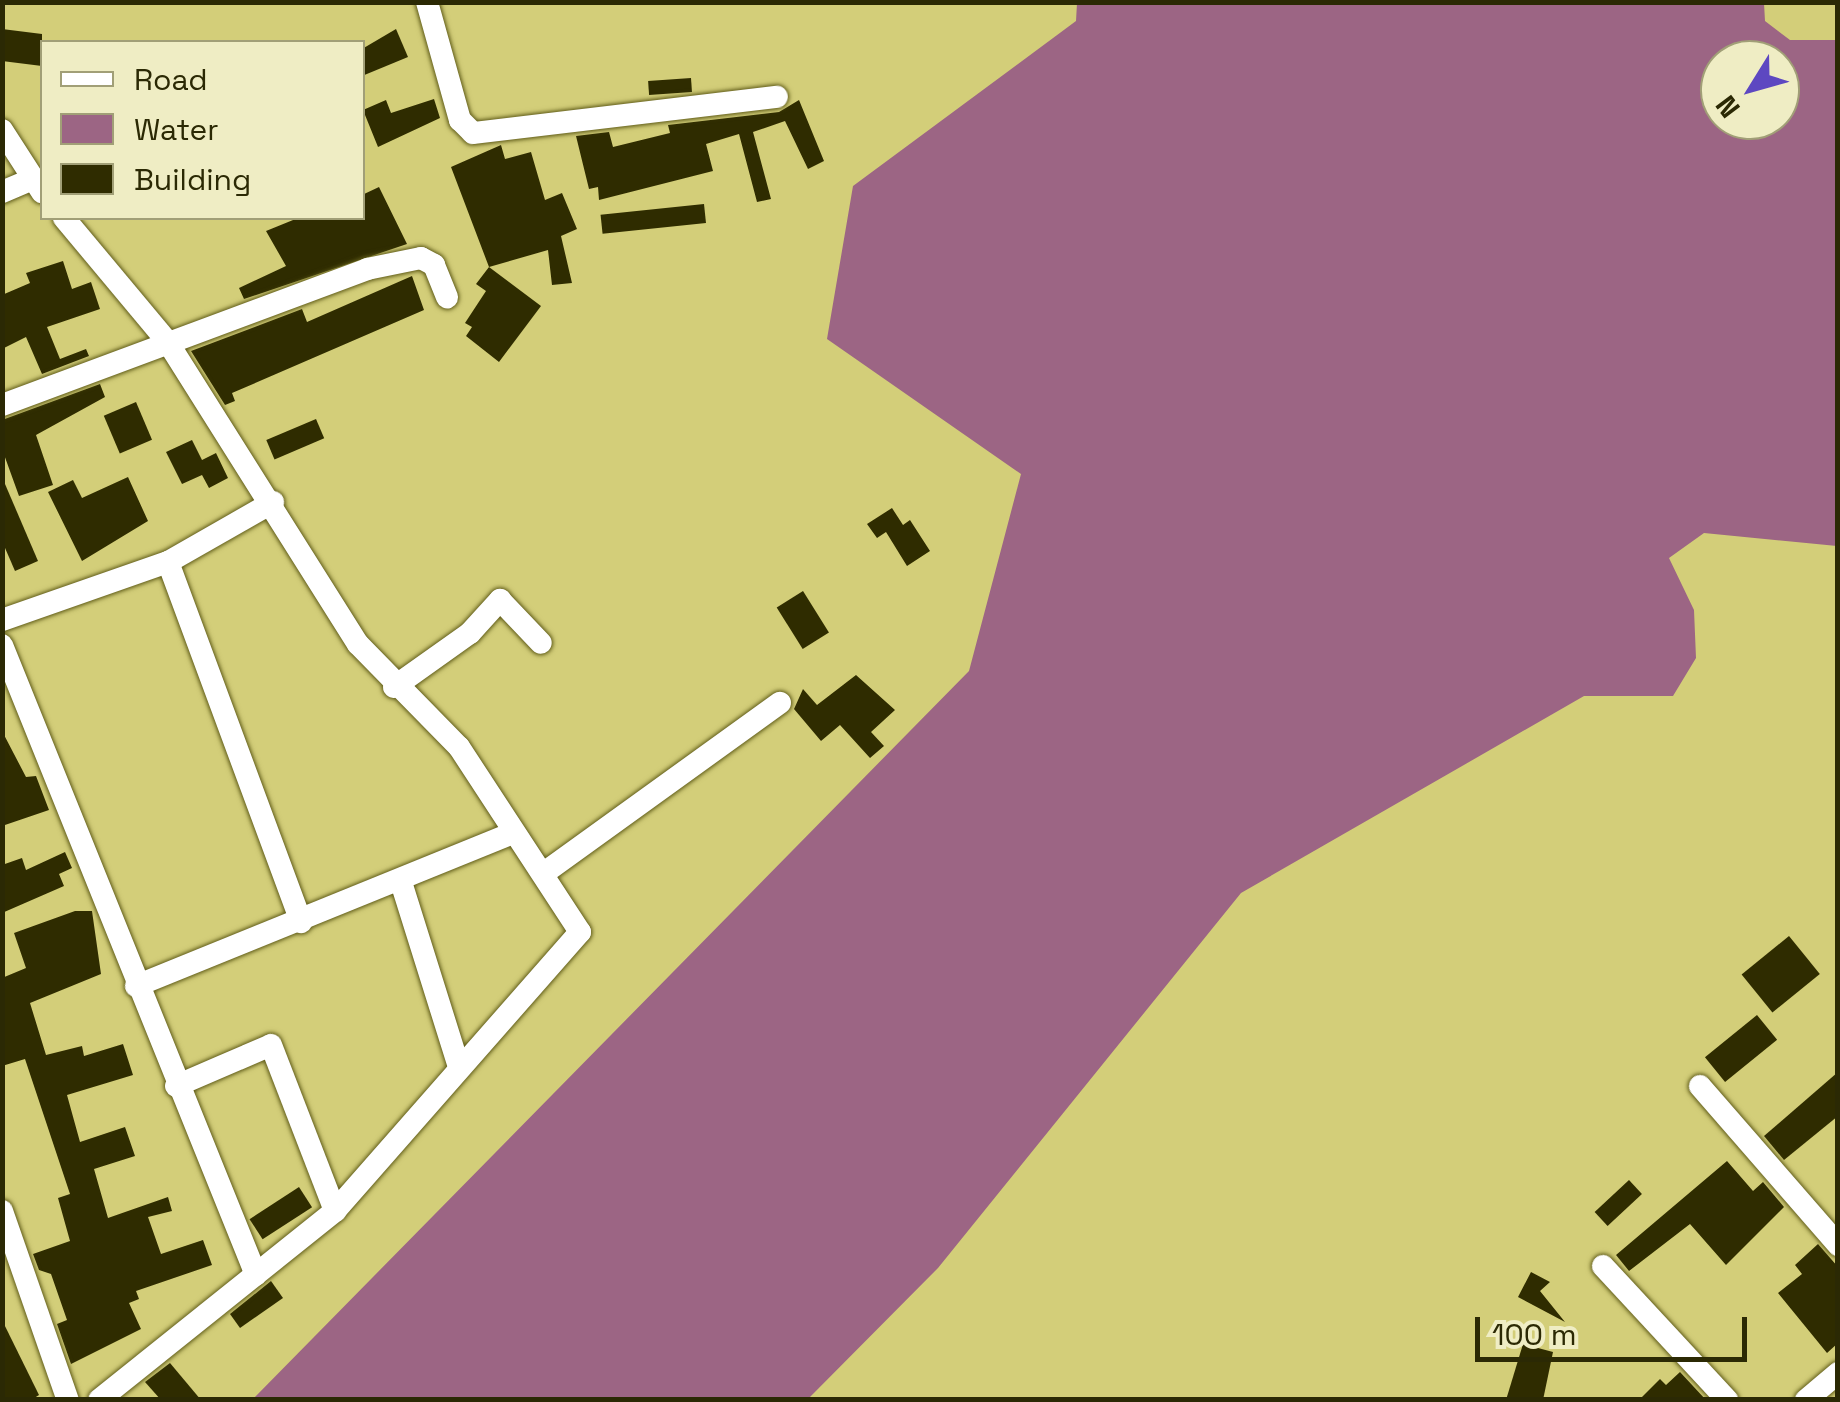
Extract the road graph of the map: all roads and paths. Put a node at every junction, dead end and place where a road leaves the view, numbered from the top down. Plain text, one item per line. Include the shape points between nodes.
1 (428, 2) edge
2 (777, 97) dead end
3 (2, 130) edge
4 (37, 185) edge
5 (2, 192) edge
6 (66, 220) edge
7 (447, 297) dead end
8 (167, 340) junction
9 (2, 405) edge
10 (273, 502) junction
11 (168, 562) junction
12 (2, 620) edge
13 (541, 643) dead end
14 (2, 645) edge
15 (394, 687) junction
16 (780, 703) dead end
17 (514, 834) junction
18 (544, 872) junction
19 (401, 882) junction
20 (301, 922) junction
21 (136, 986) junction
22 (458, 1064) junction
23 (176, 1086) junction
24 (1700, 1086) dead end
25 (2, 1211) edge
26 (335, 1211) junction
27 (1838, 1245) edge
28 (1603, 1266) dead end
29 (256, 1275) junction
30 (1838, 1372) edge
31 (68, 1400) edge
32 (99, 1400) edge
33 (1727, 1400) edge
34 (1806, 1400) edge

1 - 2 street via 460,120 473,133
3 - 4 street
4 - 5 street
6 - 8 street
7 - 8 street via 434,264 422,258 366,269
8 - 9 street
8 - 10 street via 228,447
10 - 11 street
10 - 15 street via 320,591
11 - 12 street
11 - 20 street
13 - 15 street via 500,600 470,633
14 - 21 street
15 - 17 street via 459,747
16 - 18 street
17 - 18 street
17 - 19 street
18 - 22 street via 575,918 577,944
19 - 20 street
19 - 22 street
20 - 21 street
21 - 23 street
22 - 26 street
23 - 26 street via 271,1046
23 - 29 street
24 - 27 street
25 - 31 street
26 - 29 street
28 - 33 street
29 - 32 street
30 - 34 street

